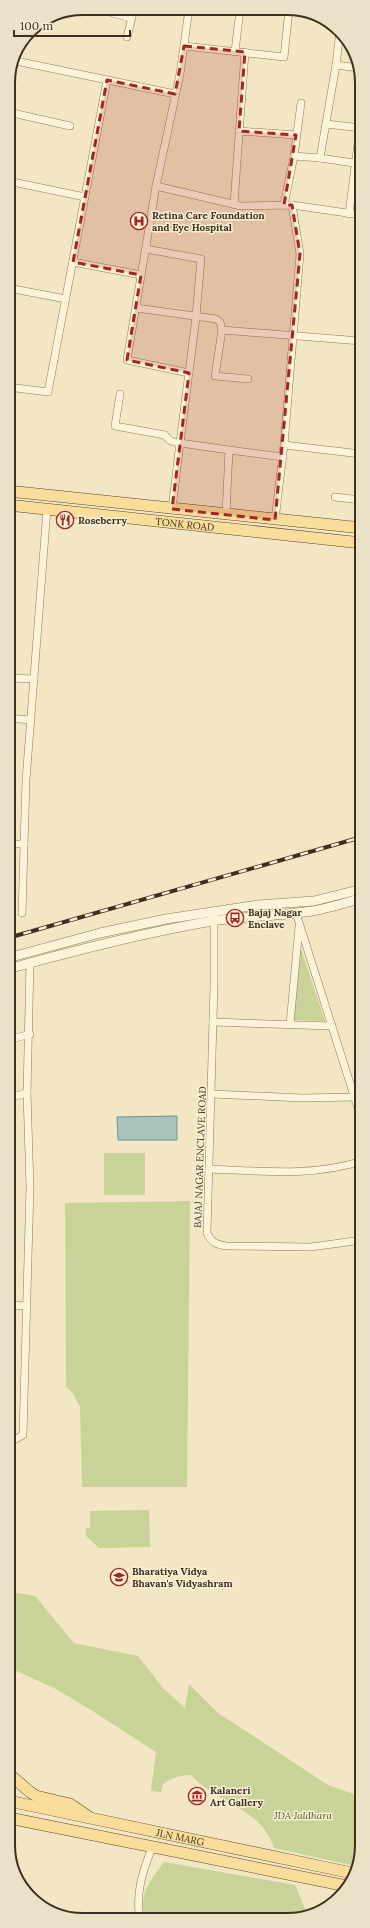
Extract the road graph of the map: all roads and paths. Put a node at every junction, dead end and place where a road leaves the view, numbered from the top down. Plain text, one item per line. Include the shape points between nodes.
1 (120, 15) edge
2 (132, 15) edge
3 (188, 15) edge
4 (239, 15) edge
5 (288, 15) edge
6 (131, 18) junction
7 (126, 37) dead end
8 (339, 40) edge
9 (184, 46) junction
10 (235, 51) junction
11 (245, 52) junction
12 (19, 61) edge
13 (336, 65) junction
14 (352, 67) edge
15 (107, 80) junction
16 (175, 94) junction
17 (301, 104) dead end
18 (15, 114) edge
19 (326, 124) junction
20 (70, 126) dead end
21 (355, 127) edge
22 (239, 131) junction
23 (296, 134) junction
24 (294, 156) junction
25 (320, 158) junction
26 (355, 162) edge
27 (15, 182) edge
28 (355, 183) edge
29 (156, 186) junction
30 (85, 197) junction
31 (234, 204) junction
32 (288, 205) junction
33 (349, 214) junction
34 (355, 214) edge
35 (146, 249) junction
36 (73, 262) junction
37 (141, 275) junction
38 (15, 289) edge
39 (66, 299) junction
40 (136, 308) junction
41 (196, 317) junction
42 (222, 330) junction
43 (294, 335) junction
44 (355, 340) edge
45 (189, 373) junction
46 (248, 380) dead end
47 (15, 388) edge
48 (120, 394) dead end
49 (180, 442) junction
50 (284, 445) junction
51 (229, 450) junction
52 (355, 453) edge
53 (283, 457) junction
54 (15, 492) edge
55 (335, 498) dead end
56 (355, 499) edge
57 (15, 506) edge
58 (47, 509) junction
59 (172, 509) junction
60 (226, 514) junction
61 (275, 520) junction
62 (355, 527) edge
63 (355, 542) edge
64 (15, 678) edge
65 (34, 679) junction
66 (15, 719) edge
67 (31, 720) junction
68 (15, 844) edge
69 (24, 844) junction
70 (355, 891) edge
71 (355, 900) edge
72 (214, 911) junction
73 (22, 913) dead end
74 (296, 913) junction
75 (214, 921) junction
76 (299, 922) junction
77 (15, 956) edge
78 (30, 963) junction
79 (15, 967) edge
80 (213, 1022) junction
81 (290, 1024) junction
82 (332, 1026) junction
83 (30, 1034) junction
84 (15, 1038) edge
85 (27, 1093) junction
86 (212, 1094) junction
87 (15, 1096) edge
88 (355, 1097) joint
89 (355, 1163) edge
90 (209, 1169) junction
91 (355, 1241) edge
92 (15, 1305) edge
93 (27, 1306) junction
94 (15, 1439) edge
95 (15, 1779) edge
96 (15, 1802) edge
97 (15, 1819) edge
98 (94, 1820) junction
99 (152, 1848) junction
100 (347, 1872) edge
101 (342, 1885) edge
102 (140, 1913) edge

1 - 6 street
2 - 6 street
3 - 9 street
4 - 10 street
5 - 11 street via 284,57
6 - 7 street
8 - 13 street
9 - 10 street
9 - 16 street
10 - 11 street
11 - 22 street
12 - 15 street
13 - 14 street
13 - 19 street
15 - 16 street
15 - 30 street
16 - 29 street
17 - 23 street
18 - 20 street
19 - 21 street
19 - 25 street
22 - 23 street
22 - 31 street
23 - 24 street
24 - 25 street
24 - 32 street
25 - 26 street
27 - 30 street
28 - 33 street
29 - 31 street
29 - 35 street
30 - 36 street
31 - 32 street
32 - 33 street
32 - 43 street via 300,254
33 - 34 street
35 - 37 street
35 - 41 street via 201,259
36 - 37 street
36 - 39 street
37 - 40 street
38 - 39 street
39 - 47 street via 48,392
40 - 41 street
40 - 45 street via 127,360
41 - 42 street via 216,319 220,322
41 - 45 street
42 - 43 street
42 - 46 street via 215,376
43 - 44 street
43 - 50 street
45 - 49 street
48 - 49 street via 115,426 165,435 173,442
49 - 51 street
49 - 59 street
50 - 52 street
50 - 53 street
51 - 53 street
51 - 60 street
53 - 61 street
54 - 59 main road, TONK ROAD
55 - 56 street
57 - 58 main road, TONK ROAD
58 - 63 main road, TONK ROAD
58 - 65 street
59 - 60 main road, TONK ROAD
60 - 61 main road, TONK ROAD
61 - 62 main road, TONK ROAD
64 - 65 street
65 - 67 street
66 - 67 street
67 - 69 street
68 - 69 street
69 - 73 street
70 - 72 street via 314,901
71 - 74 street
72 - 75 street, BAJAJ NAGAR ENCLAVE ROAD
72 - 77 street via 100,934
74 - 75 street
74 - 76 street
75 - 78 street via 76,950
75 - 80 street, BAJAJ NAGAR ENCLAVE ROAD
76 - 81 street
76 - 82 street
78 - 79 street
78 - 83 street
80 - 81 street
80 - 86 street, BAJAJ NAGAR ENCLAVE ROAD
81 - 82 street
82 - 88 street
83 - 84 street
83 - 85 street
85 - 87 street
85 - 93 street via 30,1187
86 - 88 street via 302,1098
86 - 90 street, BAJAJ NAGAR ENCLAVE ROAD
89 - 90 street via 303,1172
90 - 91 street, BAJAJ NAGAR ENCLAVE ROAD via 207,1233 218,1245 311,1247
92 - 93 street
93 - 94 street via 23,1435
95 - 98 main road via 30,1792 70,1804
96 - 98 main road, JLN MARG
97 - 99 main road, JLN MARG
98 - 100 main road, JLN MARG
99 - 101 main road, JLN MARG
99 - 102 street via 138,1895

